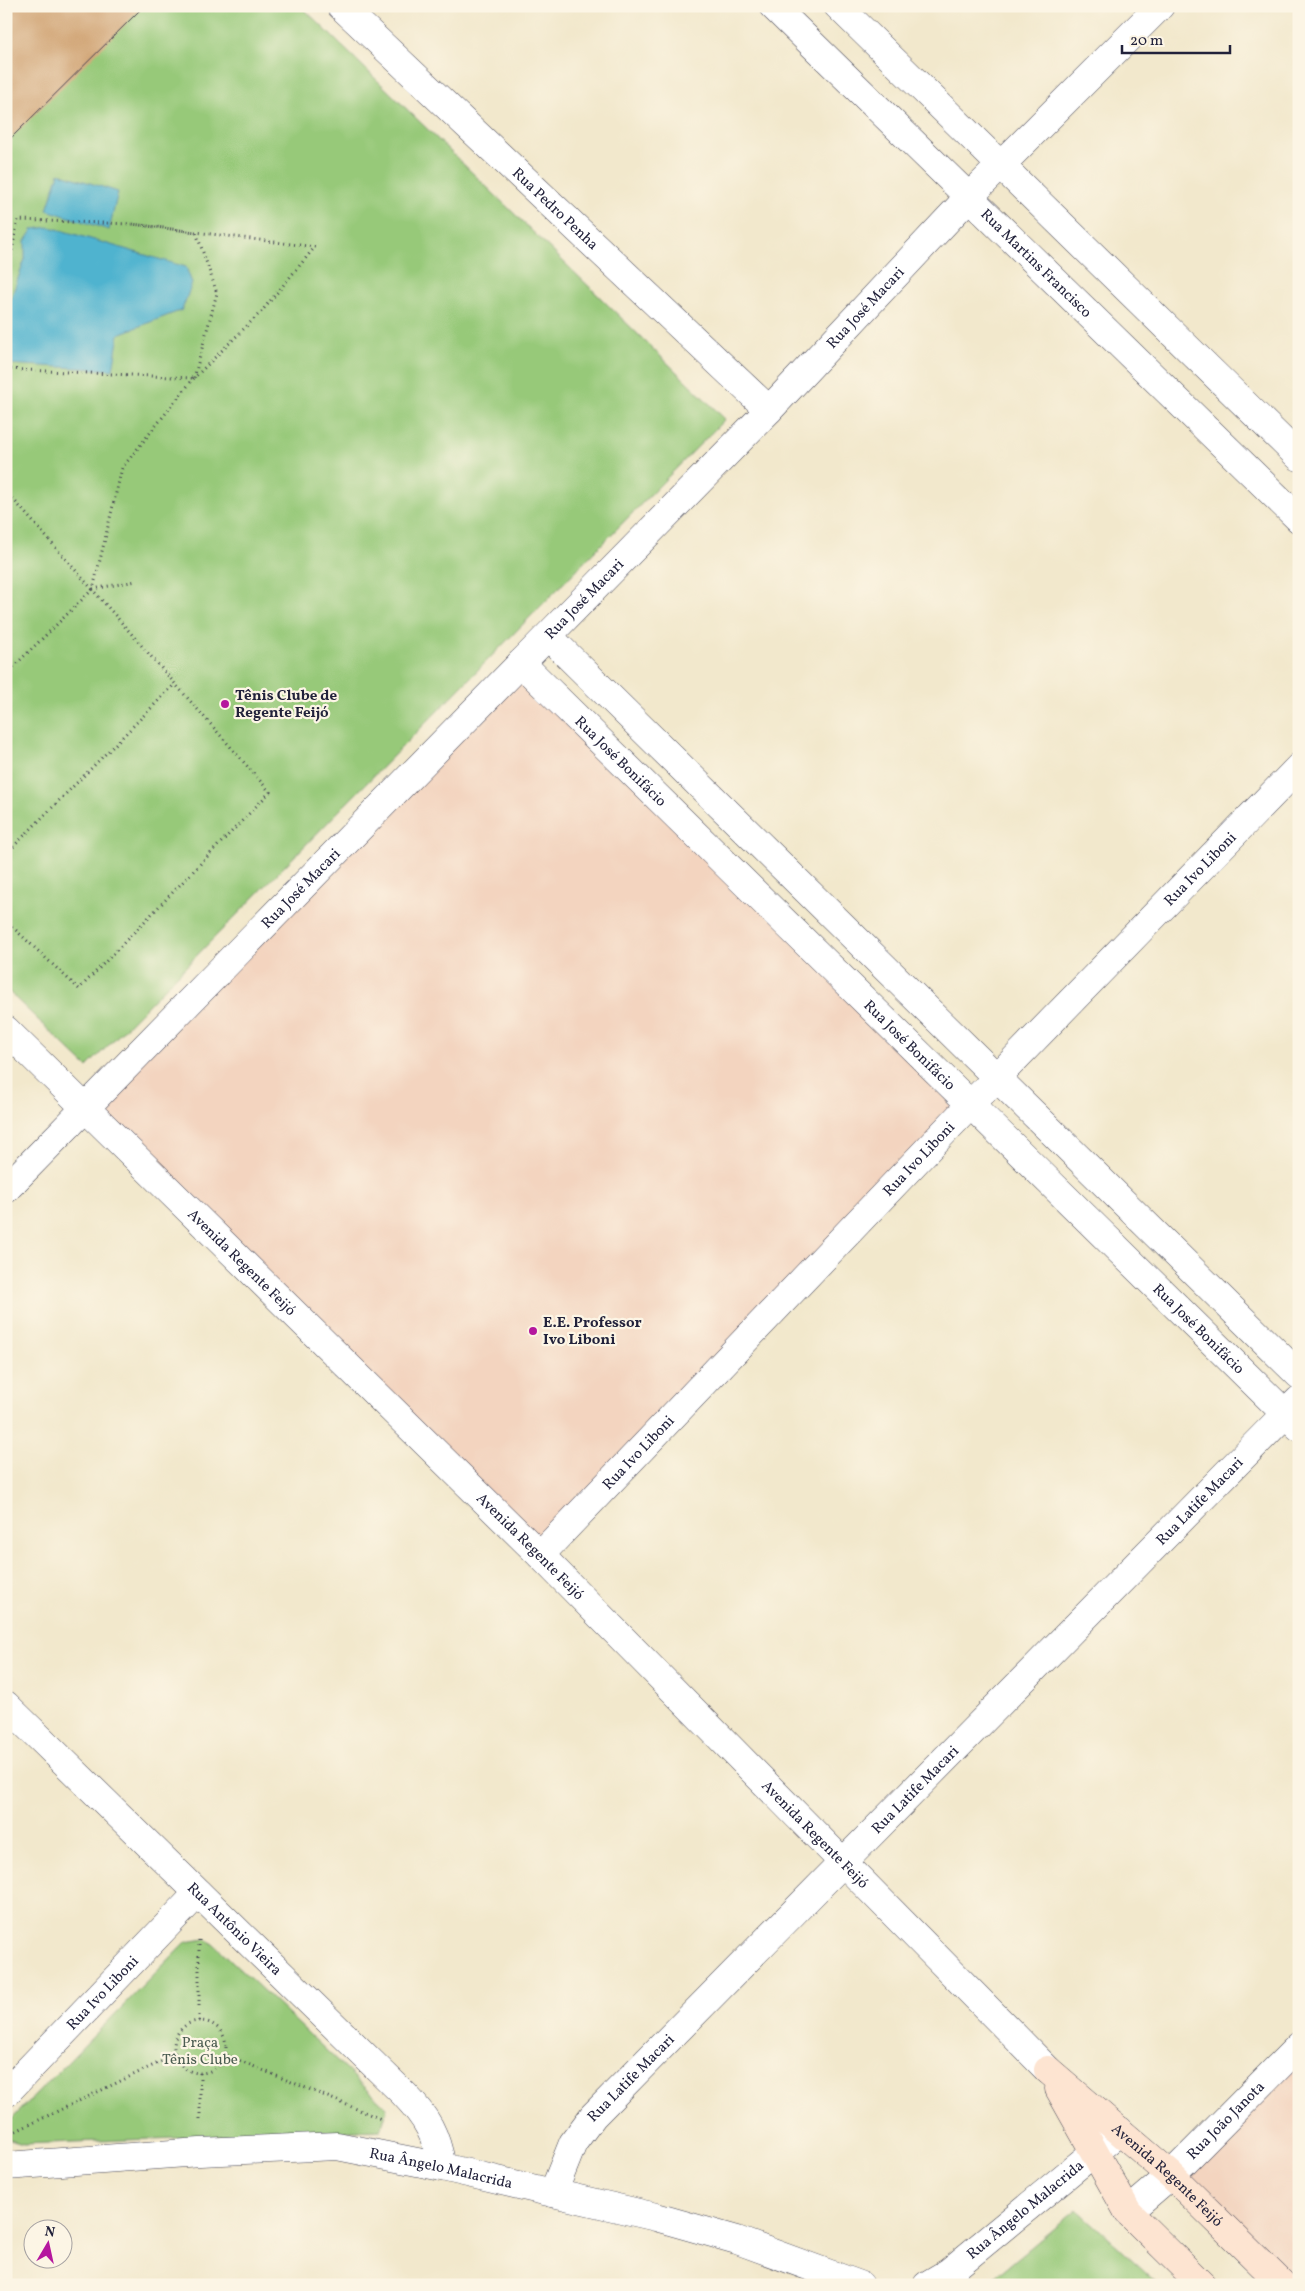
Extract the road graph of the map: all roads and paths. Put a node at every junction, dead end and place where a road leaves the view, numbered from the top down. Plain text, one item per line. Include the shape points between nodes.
1 (341, 6) edge
2 (773, 6) edge
3 (838, 6) edge
4 (1160, 6) edge
5 (1001, 165) junction
6 (968, 198) junction
7 (132, 224) junction
8 (6, 280) edge
9 (6, 369) edge
10 (194, 378) junction
11 (769, 410) junction
12 (1299, 457) edge
13 (6, 491) edge
14 (1299, 519) edge
15 (136, 581) dead end
16 (93, 589) junction
17 (549, 637) junction
18 (521, 663) junction
19 (6, 674) edge
20 (176, 684) junction
21 (1299, 767) edge
22 (6, 854) edge
23 (800, 884) junction
24 (775, 912) junction
25 (6, 921) edge
26 (6, 1030) edge
27 (998, 1078) junction
28 (970, 1105) junction
29 (86, 1108) junction
30 (6, 1189) edge
31 (1299, 1375) edge
32 (1294, 1413) edge
33 (540, 1555) junction
34 (6, 1705) edge
35 (842, 1863) junction
36 (198, 1893) junction
37 (199, 2022) junction
38 (1299, 2046) edge
39 (175, 2055) junction
40 (226, 2055) junction
41 (1048, 2070) junction
42 (200, 2073) junction
43 (6, 2093) edge
44 (382, 2119) dead end
45 (1120, 2131) junction
46 (15, 2132) dead end
47 (1095, 2151) junction
48 (200, 2152) junction
49 (6, 2166) edge
50 (442, 2166) junction
51 (1171, 2175) junction
52 (553, 2192) junction
53 (1128, 2212) junction
54 (860, 2285) edge
55 (927, 2285) edge
56 (1202, 2285) edge
57 (1283, 2285) edge

1 - 11 street, Rua Pedro Penha
2 - 6 street, Rua Martins Francisco
3 - 5 street
4 - 5 street, Rua José Macari
5 - 6 street, Rua José Macari
5 - 12 street
6 - 11 street, Rua José Macari
6 - 14 street, Rua Martins Francisco
7 - 8 path via 18,220
7 - 10 path via 196,232 217,293
7 - 10 path via 315,247 261,312
9 - 10 path
10 - 16 path via 122,468
11 - 17 street, Rua José Macari
13 - 16 path
15 - 16 path
16 - 19 path
16 - 20 path
17 - 18 street, Rua José Macari
17 - 23 street
18 - 24 street, Rua José Bonifácio
18 - 29 street, Rua José Macari
20 - 22 path
20 - 25 path via 270,792 79,989
21 - 27 street, Rua Ivo Liboni
23 - 24 street
23 - 27 street
24 - 28 street, Rua José Bonifácio
26 - 29 street, Avenida Regente Feijó
27 - 28 street, Rua Ivo Liboni
27 - 31 street
28 - 32 street, Rua José Bonifácio
28 - 33 street, Rua Ivo Liboni
29 - 30 street, Rua José Macari
29 - 33 street, Avenida Regente Feijó
32 - 35 street, Rua Latife Macari
33 - 35 street, Avenida Regente Feijó
34 - 36 street, Rua Antônio Vieira
35 - 41 street, Avenida Regente Feijó
35 - 52 street, Rua Latife Macari via 593,2116 573,2143
36 - 37 path
36 - 43 street, Rua Ivo Liboni
36 - 50 street, Rua Antônio Vieira via 424,2115 437,2142
37 - 39 path via 186,2023 173,2040
37 - 40 path via 208,2021 224,2034
38 - 51 street, Rua João Janota
39 - 42 path via 176,2060 192,2073
39 - 46 path
40 - 42 path via 213,2071
40 - 44 path
41 - 45 street, Avenida Regente Feijó
41 - 47 street, Avenida Regente Feijó
42 - 48 path
45 - 47 street, Rua Ângelo Malacrida
45 - 51 street, Avenida Regente Feijó
47 - 53 street, Avenida Regente Feijó
47 - 55 street, Rua Ângelo Malacrida via 949,2272
48 - 49 street, Rua Ângelo Malacrida
48 - 50 street, Rua Ângelo Malacrida via 337,2146
50 - 52 street, Rua Ângelo Malacrida
51 - 53 street, Rua João Janota
51 - 57 street, Avenida Regente Feijó
52 - 54 street, Rua Ângelo Malacrida via 737,2240
53 - 56 street, Avenida Regente Feijó

